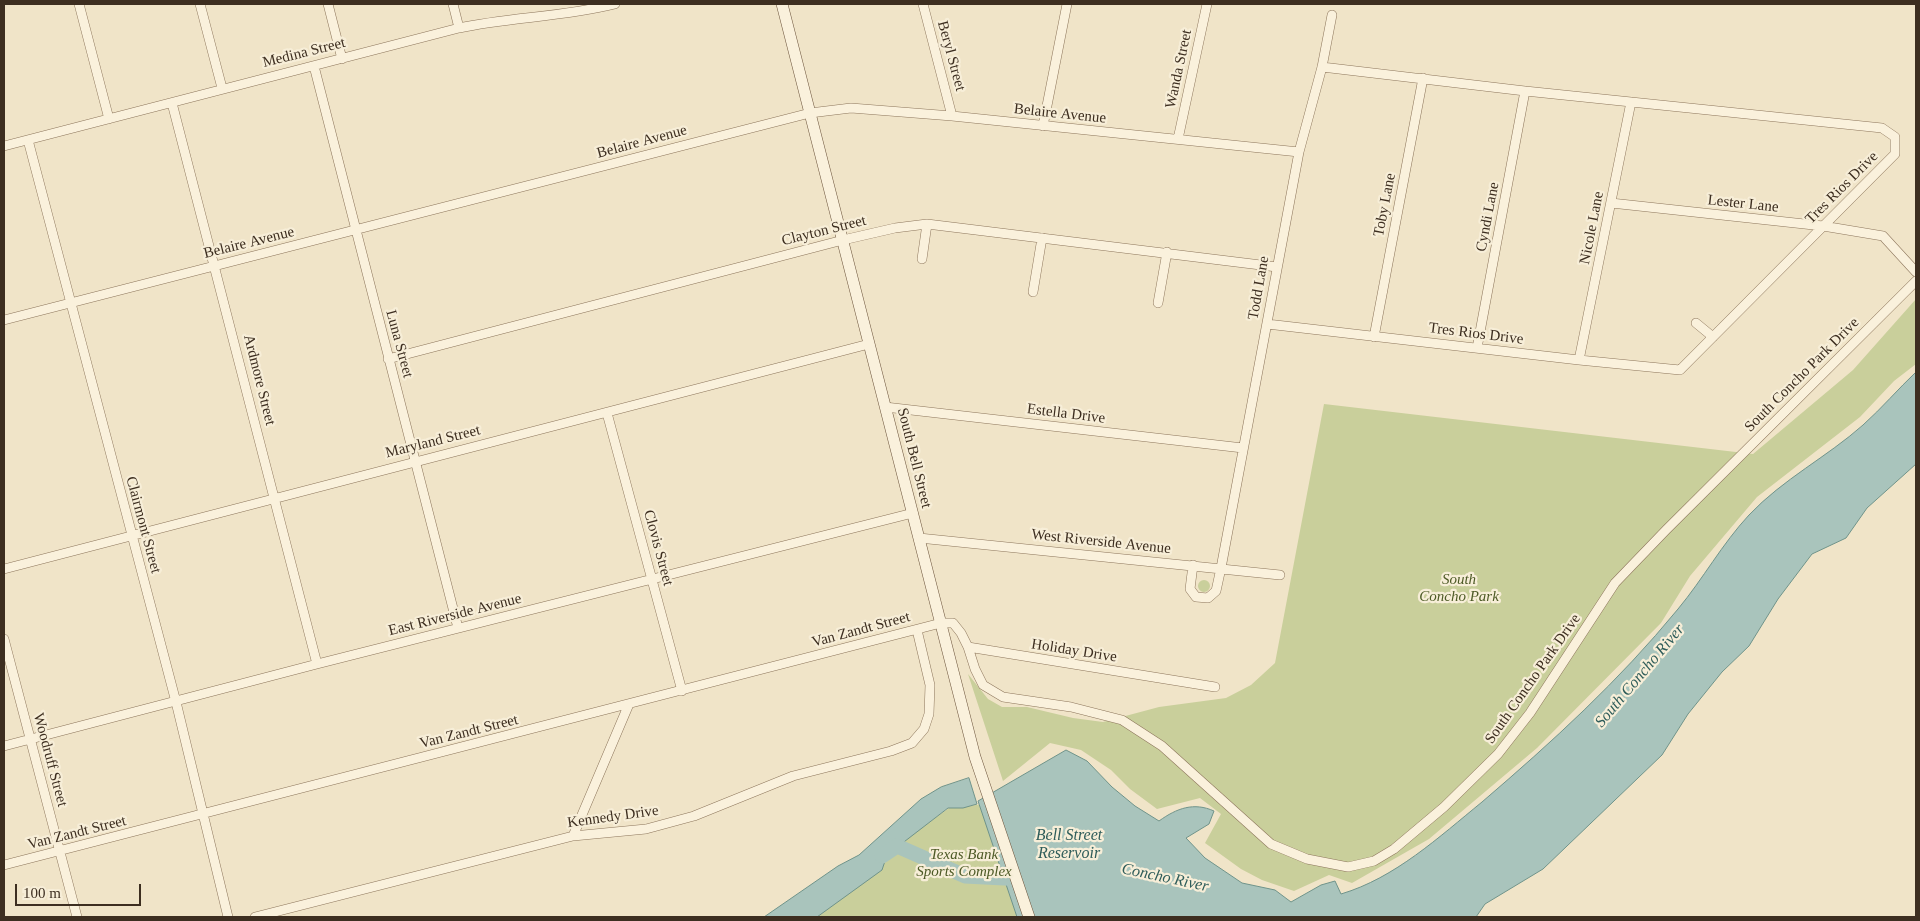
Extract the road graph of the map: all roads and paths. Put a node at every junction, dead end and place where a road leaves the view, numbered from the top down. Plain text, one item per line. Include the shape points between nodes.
1 (79, 4) edge
2 (200, 4) edge
3 (328, 4) edge
4 (453, 4) edge
5 (615, 4) edge
6 (782, 4) edge
7 (923, 4) edge
8 (1067, 4) edge
9 (1207, 4) edge
10 (587, 7) edge
11 (1332, 15) dead end
12 (459, 28) junction
13 (342, 58) junction
14 (314, 66) junction
15 (1322, 67) junction
16 (1423, 78) junction
17 (222, 88) junction
18 (1525, 91) junction
19 (1632, 102) junction
20 (172, 103) junction
21 (810, 113) junction
22 (952, 116) junction
23 (108, 119) junction
24 (1044, 126) junction
25 (28, 140) junction
26 (1178, 140) junction
27 (4, 146) edge
28 (1299, 152) junction
29 (1611, 203) junction
30 (927, 224) junction
31 (1823, 226) junction
32 (356, 230) junction
33 (1042, 238) junction
34 (843, 240) junction
35 (1167, 252) junction
36 (922, 259) dead end
37 (215, 265) junction
38 (1277, 267) junction
39 (1916, 272) edge
40 (1916, 280) edge
41 (1033, 292) dead end
42 (72, 302) junction
43 (1158, 304) dead end
44 (4, 320) edge
45 (1696, 323) dead end
46 (1267, 324) junction
47 (1374, 337) junction
48 (1714, 337) junction
49 (870, 344) junction
50 (1477, 348) junction
51 (388, 359) junction
52 (1579, 360) junction
53 (886, 407) junction
54 (607, 413) junction
55 (1243, 448) junction
56 (416, 460) junction
57 (275, 497) junction
58 (913, 513) junction
59 (132, 536) junction
60 (919, 538) junction
61 (1193, 566) junction
62 (1221, 568) junction
63 (4, 569) edge
64 (1280, 575) dead end
65 (652, 580) junction
66 (941, 623) junction
67 (458, 628) junction
68 (917, 630) junction
69 (4, 638) edge
70 (968, 648) junction
71 (317, 664) junction
72 (1216, 687) dead end
73 (682, 691) junction
74 (176, 702) junction
75 (630, 704) junction
76 (30, 740) junction
77 (4, 746) edge
78 (203, 815) junction
79 (573, 836) junction
80 (60, 851) junction
81 (4, 866) edge
82 (77, 917) edge
83 (228, 917) edge
84 (255, 917) edge
85 (1029, 917) edge

1 - 23 street
2 - 17 street
3 - 13 street
4 - 12 street
5 - 10 street, Medina Street
6 - 21 main road, South Bell Street
7 - 22 street, Beryl Street
8 - 24 street
9 - 26 street, Wanda Street
10 - 12 street, Medina Street
11 - 15 street, Todd Lane
12 - 13 street, Medina Street
13 - 14 street, Medina Street
14 - 17 street, Medina Street
14 - 32 street, Luna Street
15 - 16 street, Tres Rios Drive
15 - 28 street, Todd Lane
16 - 18 street, Tres Rios Drive
16 - 47 street, Toby Lane
17 - 20 street, Medina Street
18 - 19 street, Tres Rios Drive
18 - 50 street, Cyndi Lane
19 - 29 street, Nicole Lane
19 - 31 street, Tres Rios Drive via 1882,128 1895,137 1895,154
20 - 23 street, Medina Street
20 - 37 street, Ardmore Street
21 - 22 street, Belaire Avenue via 852,108
21 - 32 street, Belaire Avenue
21 - 34 main road, South Bell Street
22 - 24 street, Belaire Avenue
23 - 25 street, Medina Street
24 - 26 street, Belaire Avenue
25 - 27 street, Medina Street
25 - 42 street, Clairmont Street
26 - 28 street, Belaire Avenue
28 - 38 street, Todd Lane
29 - 31 street, Lester Lane
29 - 52 street, Nicole Lane
30 - 33 street, Clayton Street
30 - 34 street, Clayton Street
30 - 36 street
31 - 39 street, Lester Lane via 1883,236
31 - 48 street, Tres Rios Drive
32 - 37 street, Belaire Avenue
32 - 51 street, Luna Street
33 - 35 street, Clayton Street
33 - 41 street
34 - 49 main road, South Bell Street
34 - 51 street, Clayton Street
35 - 38 street, Clayton Street
35 - 43 street
37 - 42 street, Belaire Avenue
37 - 57 street, Ardmore Street
38 - 46 street, Todd Lane
40 - 70 street, South Concho Park Drive via 1615,583 1530,713 1498,754 1444,807 1394,849 1374,861 1348,867 1307,860 1270,844 1162,746 1122,720 1071,707 1003,697 983,685
42 - 44 street, Belaire Avenue
42 - 59 street, Clairmont Street
45 - 48 street
46 - 47 street, Tres Rios Drive
46 - 55 street, Todd Lane
47 - 50 street, Tres Rios Drive
48 - 52 street, Tres Rios Drive via 1680,370
49 - 53 main road, South Bell Street
49 - 54 street, Maryland Street
50 - 52 street, Tres Rios Drive
51 - 56 street, Luna Street
53 - 55 street, Estella Drive
53 - 58 main road, South Bell Street
54 - 56 street, Maryland Street
54 - 65 street, Clovis Street
55 - 62 street, Todd Lane
56 - 57 street, Maryland Street
56 - 67 street, Luna Street
57 - 59 street, Maryland Street
57 - 71 street, Ardmore Street
58 - 60 main road, South Bell Street
58 - 65 street, East Riverside Avenue
59 - 63 street, Maryland Street
59 - 74 street, Clairmont Street
60 - 61 street, West Riverside Avenue
60 - 66 main road, South Bell Street
61 - 62 street, West Riverside Avenue
61 - 62 street, Todd Lane via 1190,589 1196,597 1208,598 1216,591
62 - 64 street, West Riverside Avenue
65 - 67 street, East Riverside Avenue
65 - 73 street, Clovis Street
66 - 68 street, Van Zandt Street
66 - 70 street via 952,623
66 - 85 main road, South Bell Street via 975,758
67 - 71 street, East Riverside Avenue
68 - 73 street, Van Zandt Street
68 - 79 street, Kennedy Drive via 930,685 929,714 924,729 912,743 891,752 793,776 684,819 646,829
69 - 76 street, Woodruff Street
70 - 72 street, Holiday Drive
71 - 74 street, East Riverside Avenue
73 - 75 street, Van Zandt Street
74 - 76 street, East Riverside Avenue
74 - 78 street, Clairmont Street
75 - 78 street, Van Zandt Street
75 - 79 street
76 - 77 street, East Riverside Avenue
76 - 80 street, Woodruff Street
78 - 80 street, Van Zandt Street
78 - 83 street, Clairmont Street
79 - 84 street, Kennedy Drive
80 - 81 street, Van Zandt Street
80 - 82 street, Woodruff Street

